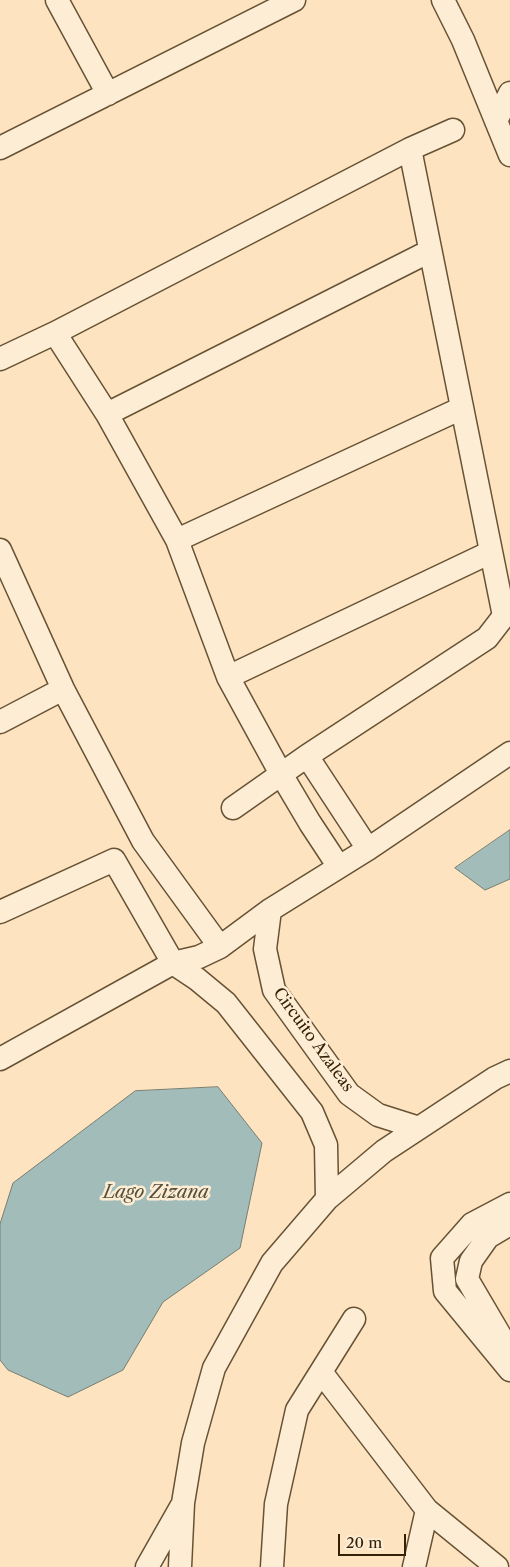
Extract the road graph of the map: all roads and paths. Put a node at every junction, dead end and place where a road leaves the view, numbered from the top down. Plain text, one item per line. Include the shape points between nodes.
1 (57, 0) edge
2 (294, 0) edge
3 (443, 0) edge
4 (510, 93) edge
5 (108, 94) junction
6 (496, 121) junction
7 (453, 130) dead end
8 (0, 148) edge
9 (410, 149) junction
10 (510, 155) edge
11 (430, 251) junction
12 (55, 333) junction
13 (0, 359) edge
14 (462, 408) junction
15 (107, 414) junction
16 (177, 540) junction
17 (0, 550) edge
18 (491, 552) junction
19 (228, 678) junction
20 (63, 689) junction
21 (0, 722) edge
22 (510, 753) edge
23 (307, 756) junction
24 (281, 774) junction
25 (233, 808) dead end
26 (143, 840) junction
27 (368, 849) junction
28 (114, 860) junction
29 (339, 867) junction
30 (270, 910) junction
31 (0, 912) edge
32 (220, 947) junction
33 (173, 964) junction
34 (0, 1058) edge
35 (510, 1071) edge
36 (419, 1128) junction
37 (327, 1199) junction
38 (510, 1204) edge
39 (510, 1224) edge
40 (442, 1258) junction
41 (471, 1261) junction
42 (354, 1319) dead end
43 (510, 1346) edge
44 (510, 1370) edge
45 (321, 1372) junction
46 (183, 1503) junction
47 (427, 1510) junction
48 (147, 1567) edge
49 (180, 1567) edge
50 (272, 1567) edge
51 (414, 1567) edge
52 (498, 1567) edge

1 - 5 street
2 - 5 street
3 - 6 street
4 - 6 street
5 - 8 street
6 - 10 street
7 - 9 street
9 - 11 street
9 - 12 street
11 - 14 street
11 - 15 street
12 - 13 street
12 - 15 street
14 - 16 street
14 - 18 street
15 - 16 street
16 - 19 street
17 - 20 street
18 - 19 street
18 - 23 street via 504,616 487,638
19 - 24 street
20 - 21 street
20 - 26 street
22 - 27 street
23 - 24 street
23 - 27 street
24 - 25 street
24 - 29 street
26 - 28 street
26 - 32 street
27 - 29 street
28 - 31 street
28 - 33 street
29 - 30 street
30 - 32 street
30 - 36 street, Circuito Azaleas via 265,949 274,990 350,1094 378,1115
32 - 33 street
33 - 34 street
33 - 37 street via 226,1004 312,1112 326,1145
35 - 36 street
36 - 37 street via 384,1151
37 - 46 street via 272,1263 214,1368 193,1443
38 - 40 street via 472,1224
39 - 41 street via 488,1237
40 - 41 street
40 - 44 street via 445,1291
41 - 43 street via 467,1279 501,1337
42 - 45 street
45 - 47 street
45 - 50 street via 297,1410 276,1504
46 - 48 street
46 - 49 street
47 - 51 street
47 - 52 street

